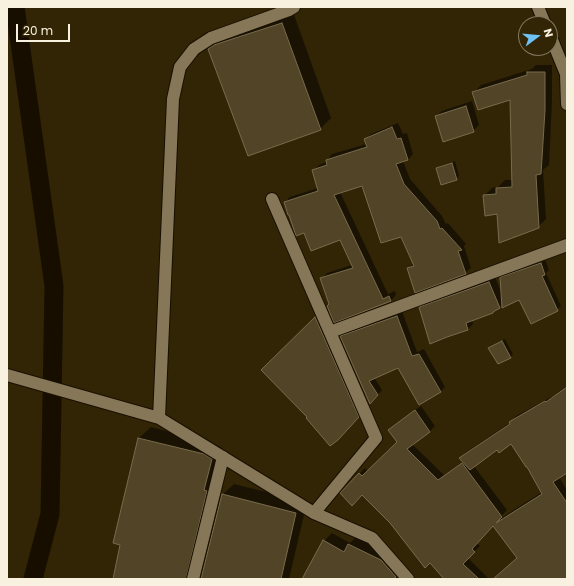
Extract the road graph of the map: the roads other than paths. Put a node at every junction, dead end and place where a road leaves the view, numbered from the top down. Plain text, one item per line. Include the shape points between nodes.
1 (294, 7) edge
2 (558, 54) edge
3 (567, 104) edge
4 (272, 199) dead end
5 (567, 245) edge
6 (330, 332) junction
7 (7, 375) edge
8 (159, 418) junction
9 (223, 457) junction
10 (314, 513) junction
11 (193, 579) edge
12 (408, 579) edge

1 - 8 street via 211,38 194,48 180,67 173,99
2 - 3 street via 566,74
4 - 6 street
5 - 6 street
6 - 10 street via 376,438
7 - 8 street
8 - 9 street
9 - 10 street
9 - 11 street
10 - 12 street via 372,538

